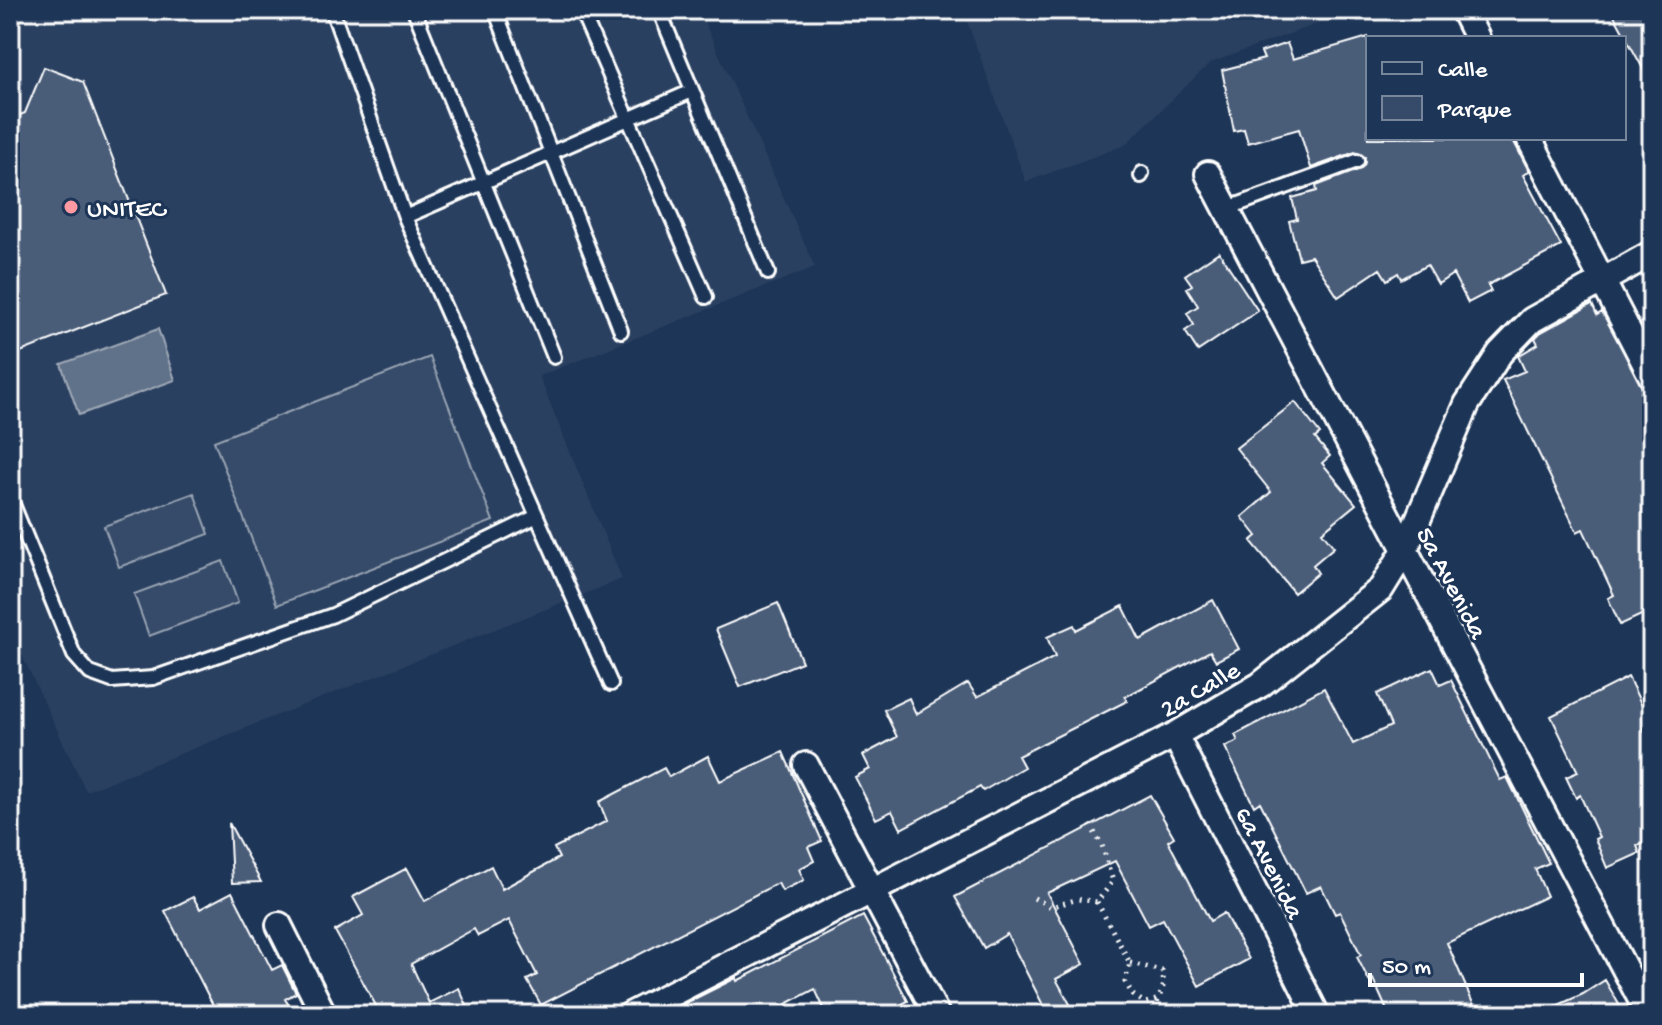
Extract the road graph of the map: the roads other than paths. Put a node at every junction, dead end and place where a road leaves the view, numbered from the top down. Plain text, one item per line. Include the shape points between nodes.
1 (332, 10) edge
2 (414, 10) edge
3 (495, 10) edge
4 (581, 10) edge
5 (659, 10) edge
6 (1463, 10) edge
7 (1476, 36) edge
8 (692, 91) junction
9 (627, 120) junction
10 (1530, 140) edge
11 (551, 152) junction
12 (1357, 161) dead end
13 (1208, 174) dead end
14 (483, 183) junction
15 (1226, 209) junction
16 (405, 217) junction
17 (1652, 253) edge
18 (768, 273) dead end
19 (1603, 281) junction
20 (706, 297) dead end
21 (621, 331) dead end
22 (554, 357) dead end
23 (1652, 377) edge
24 (10, 497) edge
25 (537, 516) junction
26 (1405, 550) junction
27 (611, 684) dead end
28 (1175, 735) junction
29 (806, 765) dead end
30 (870, 889) junction
31 (279, 925) dead end
32 (324, 1015) edge
33 (630, 1015) edge
34 (937, 1015) edge
35 (1317, 1015) edge
36 (1649, 1015) edge

1 - 16 lane
2 - 14 lane
3 - 11 lane
4 - 9 lane
5 - 8 lane
6 - 7 street
8 - 9 lane
8 - 18 lane
9 - 11 lane
9 - 20 lane
10 - 19 street
11 - 14 lane
11 - 21 lane
12 - 15 lane
13 - 15 street, 5a Avenida
14 - 16 lane
14 - 22 lane
15 - 26 street, 5a Avenida
16 - 25 lane
17 - 19 street, 2a Calle
19 - 23 street
19 - 26 street, 2a Calle via 1532,320 1500,353 1467,404
24 - 25 lane via 74,655 90,673 112,681 153,678 333,615
25 - 27 lane
26 - 28 street, 2a Calle via 1381,589 1260,685
26 - 36 street, 5a Avenida
28 - 30 street, 2a Calle
28 - 35 street, 6a Avenida
29 - 30 street
30 - 33 street, 2a Calle
30 - 34 street
31 - 32 street

